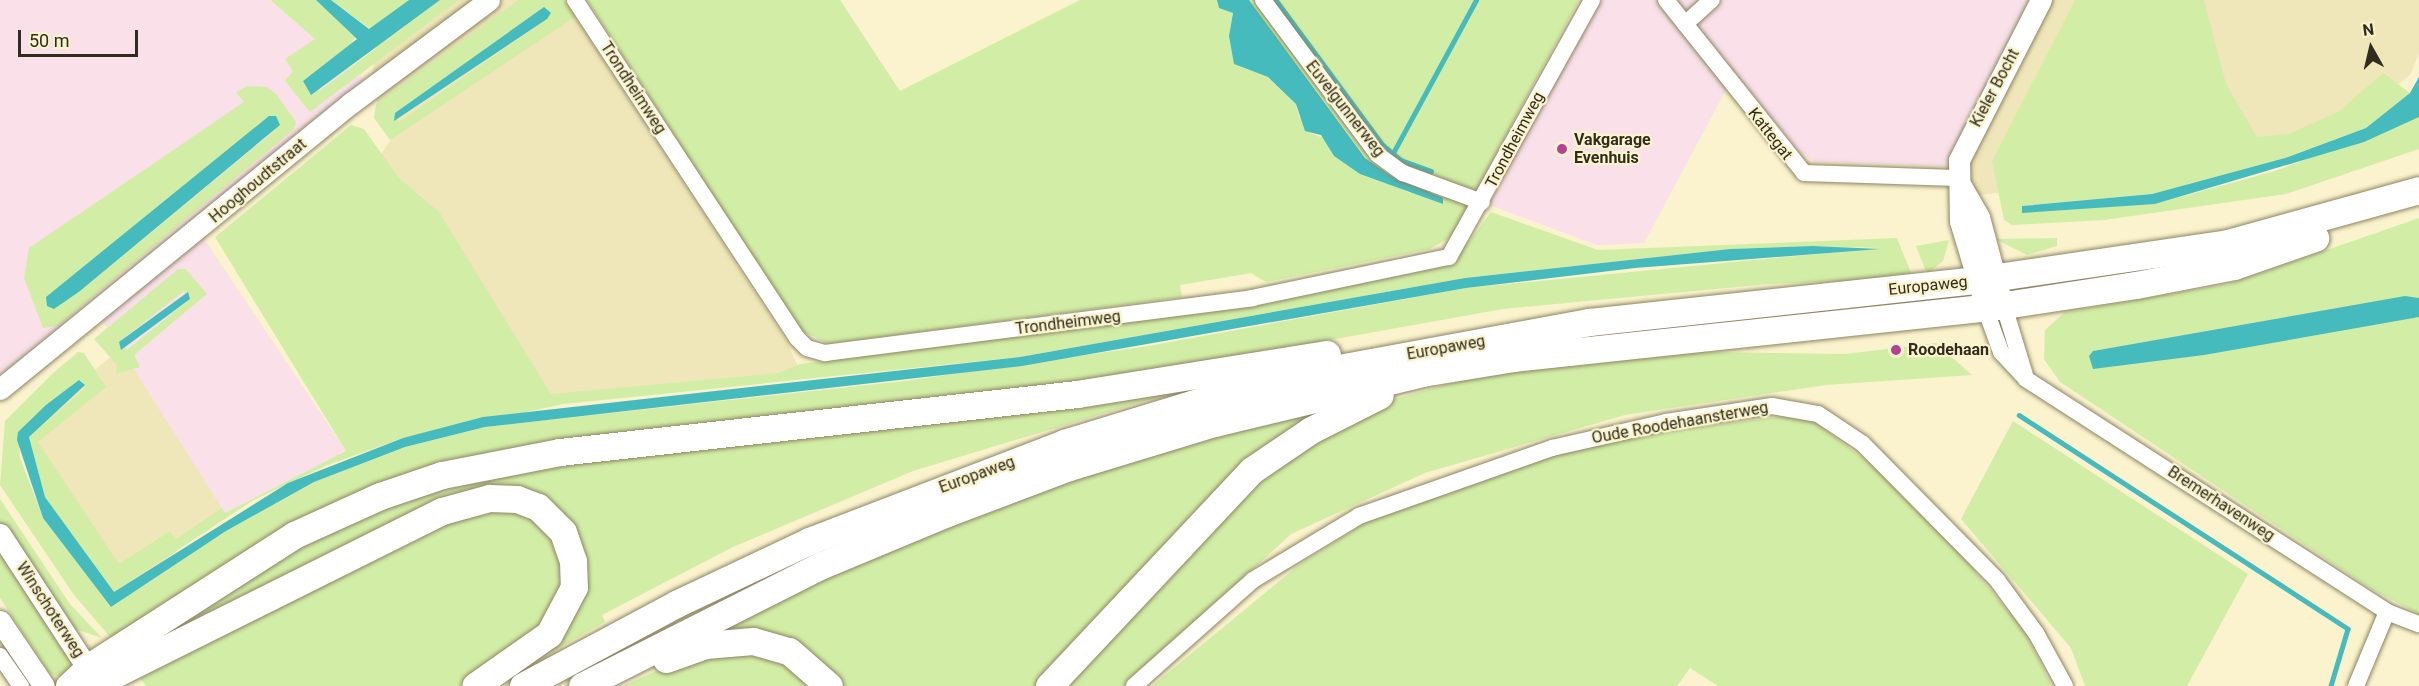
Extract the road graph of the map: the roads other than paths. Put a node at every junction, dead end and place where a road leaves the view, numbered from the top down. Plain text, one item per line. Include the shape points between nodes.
1 (489, 0) edge
2 (575, 0) edge
3 (1263, 0) edge
4 (1592, 0) edge
5 (1666, 0) edge
6 (1712, 0) edge
7 (2041, 0) edge
8 (1685, 24) junction
9 (1957, 178) junction
10 (2419, 193) edge
11 (1482, 202) junction
12 (1986, 279) junction
13 (1995, 307) junction
14 (1468, 343) junction
15 (32, 368) junction
16 (1422, 373) junction
17 (0, 389) edge
18 (0, 400) edge
19 (0, 534) edge
20 (2387, 612) junction
21 (0, 621) edge
22 (2419, 624) edge
23 (0, 656) edge
24 (88, 682) edge
25 (21, 686) edge
26 (44, 686) edge
27 (475, 686) edge
28 (523, 686) edge
29 (582, 686) edge
30 (601, 686) edge
31 (829, 686) edge
32 (1049, 686) edge
33 (1134, 686) edge
34 (2065, 686) edge
35 (2356, 686) edge

1 - 15 street, Hooghoudtstraat via 351,103
2 - 11 street, Trondheimweg via 797,338 807,348 825,353 1252,298 1449,257
3 - 11 street, Euvelgunnerweg via 1378,155 1403,173
4 - 11 street, Trondheimweg
5 - 8 street, Kattegat
6 - 8 street
7 - 9 street, Kieler Bocht via 1962,151
8 - 9 street, Kattegat via 1804,173
9 - 12 street, Kieler Bocht via 1960,221
10 - 12 highway, Europaweg via 2229,243
10 - 13 highway, Europaweg via 2210,272
12 - 13 street, Kieler Bocht
12 - 14 highway, Europaweg via 1684,310
13 - 16 highway, Europaweg via 1587,348
13 - 20 street, Bremerhavenweg via 2001,352 2026,379
14 - 24 highway via 1366,347 1077,394 560,452 442,475 380,496 294,536
14 - 28 highway, Europaweg via 1205,400 943,487 676,604
15 - 17 street, Hooghoudtstraat
15 - 18 street, Hooghoudtstraat
16 - 29 highway, Europaweg via 1214,423 1069,467 822,565
16 - 32 highway via 1311,429 1252,470
19 - 24 street, Winschoterweg
20 - 22 street, Bremerhavenweg
20 - 35 street
21 - 26 street
23 - 25 street
24 - 27 highway via 442,512 489,498 517,499 538,507 563,532 573,561 574,587 549,634
30 - 31 highway via 705,645 753,641 789,651
33 - 34 street, Oude Roodehaansterweg via 1253,580 1302,546 1370,511 1504,462 1603,434 1780,406 1803,409 1840,427 1947,525 2018,607

